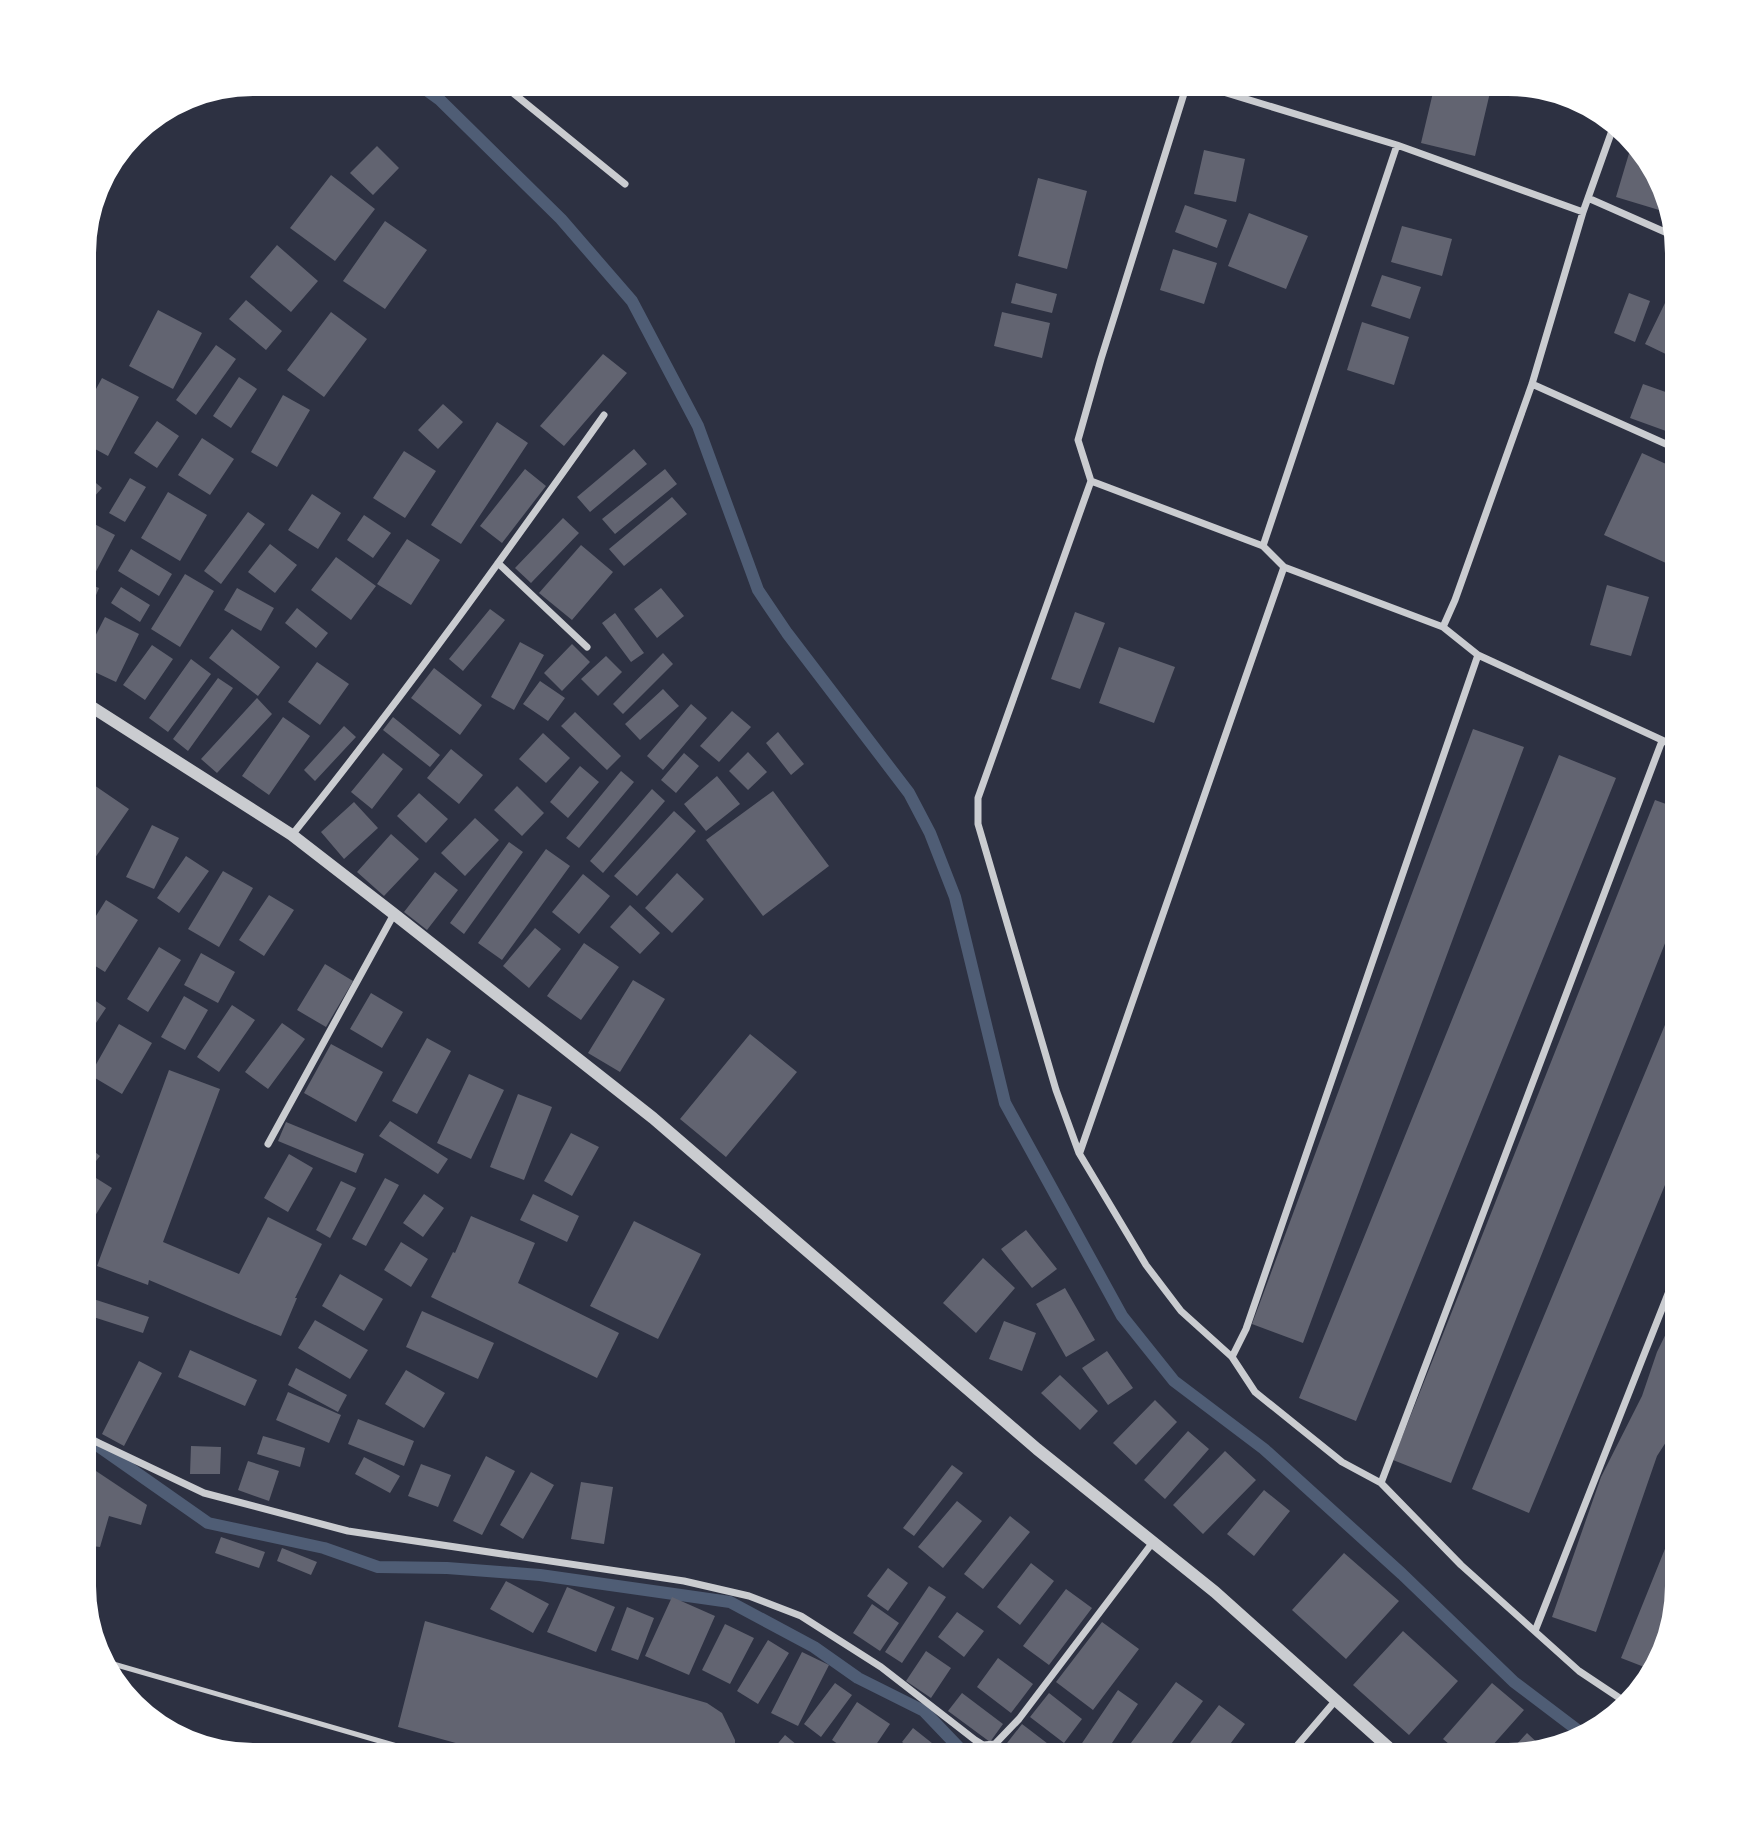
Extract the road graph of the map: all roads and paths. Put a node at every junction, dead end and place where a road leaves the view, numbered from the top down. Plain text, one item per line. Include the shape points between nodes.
1 (517, 96) edge
2 (1183, 97) edge
3 (1239, 97) edge
4 (1611, 135) edge
5 (1397, 145) junction
6 (625, 184) dead end
7 (1588, 198) junction
8 (1583, 212) junction
9 (1663, 231) edge
10 (1532, 384) junction
11 (604, 415) dead end
12 (1665, 444) edge
13 (1091, 481) junction
14 (1262, 547) junction
15 (498, 563) junction
16 (1284, 567) junction
17 (1443, 627) junction
18 (587, 647) dead end
19 (1478, 655) junction
20 (97, 710) edge
21 (1662, 741) junction
22 (1665, 742) edge
23 (292, 835) junction
24 (394, 914) junction
25 (268, 1144) dead end
26 (1080, 1153) junction
27 (1665, 1301) edge
28 (1232, 1357) junction
29 (96, 1442) edge
30 (1381, 1483) junction
31 (1153, 1542) junction
32 (1535, 1631) junction
33 (118, 1665) edge
34 (1618, 1697) edge
35 (1336, 1700) junction
36 (387, 1743) edge
37 (980, 1743) edge
38 (996, 1743) edge
39 (1299, 1743) edge
40 (1384, 1743) edge

1 - 6 street
2 - 13 street via 1078,440
3 - 5 street
4 - 7 street
5 - 8 street
5 - 14 street
7 - 8 street
7 - 9 street
8 - 10 street
10 - 12 street
10 - 17 street
11 - 15 street
13 - 14 street
13 - 26 street via 978,797 978,824 1056,1090
14 - 16 street
15 - 18 street
15 - 23 street
16 - 17 street
16 - 26 street
17 - 19 street
19 - 21 street
19 - 28 street via 1246,1329
20 - 23 street
21 - 22 street
21 - 30 street
23 - 24 street
24 - 25 street
24 - 31 street via 653,1118
26 - 28 street via 1160,1284 1181,1311
27 - 32 street
28 - 30 street via 1255,1392 1342,1462
29 - 37 street via 204,1493 348,1531 684,1581 749,1596 801,1616 881,1667
30 - 32 street via 1461,1565
31 - 35 street
31 - 38 street
32 - 34 street via 1579,1671
33 - 36 lane
35 - 39 street
35 - 40 street

